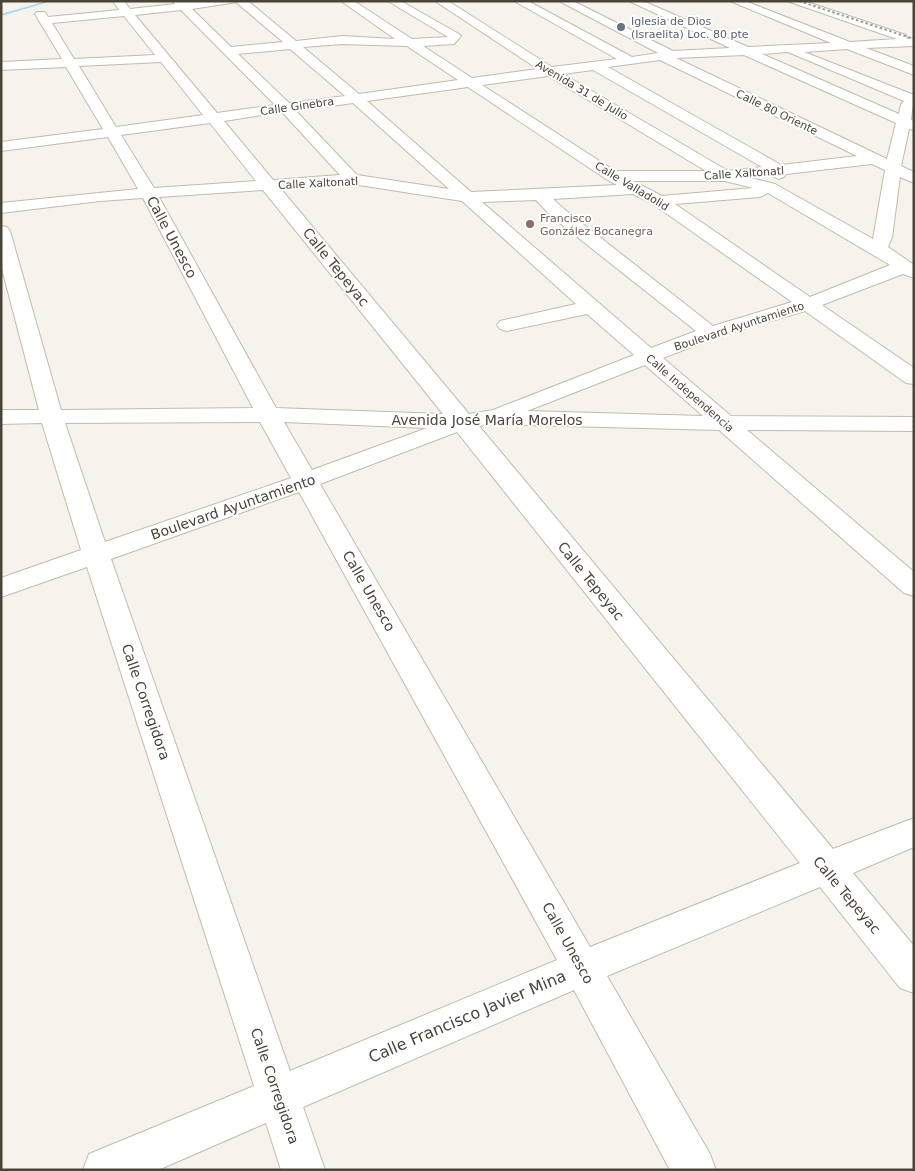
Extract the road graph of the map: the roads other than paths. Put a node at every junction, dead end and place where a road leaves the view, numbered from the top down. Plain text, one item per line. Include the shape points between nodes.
1 (118, 1) edge
2 (232, 1) edge
3 (240, 1) edge
4 (346, 1) edge
5 (393, 1) edge
6 (440, 1) edge
7 (519, 1) edge
8 (564, 1) edge
9 (634, 1) edge
10 (735, 1) edge
11 (792, 1) edge
12 (817, 1) edge
13 (181, 4) edge
14 (129, 12) junction
15 (914, 33) edge
16 (899, 36) junction
17 (831, 38) junction
18 (763, 40) junction
19 (914, 41) edge
20 (412, 43) junction
21 (291, 44) junction
22 (599, 44) junction
23 (849, 45) junction
24 (581, 47) dead end
25 (739, 49) junction
26 (785, 49) junction
27 (229, 51) junction
28 (548, 54) dead end
29 (666, 55) junction
30 (166, 58) junction
31 (529, 58) junction
32 (628, 60) junction
33 (69, 63) junction
34 (594, 65) junction
35 (1, 66) edge
36 (913, 68) edge
37 (549, 70) junction
38 (470, 82) junction
39 (355, 97) junction
40 (912, 100) edge
41 (285, 107) junction
42 (213, 118) junction
43 (909, 124) edge
44 (111, 132) junction
45 (1, 147) edge
46 (874, 159) junction
47 (892, 168) junction
48 (780, 170) junction
49 (612, 176) junction
50 (725, 176) junction
51 (914, 178) edge
52 (352, 179) junction
53 (270, 186) junction
54 (634, 189) junction
55 (772, 189) junction
56 (149, 193) junction
57 (540, 195) junction
58 (468, 197) junction
59 (659, 201) junction
60 (1, 208) edge
61 (1, 231) edge
62 (878, 249) junction
63 (908, 270) edge
64 (9, 281) edge
65 (808, 304) junction
66 (590, 307) junction
67 (507, 325) dead end
68 (710, 333) junction
69 (649, 357) junction
70 (914, 378) edge
71 (268, 415) junction
72 (1, 417) edge
73 (490, 417) junction
74 (52, 418) junction
75 (462, 422) junction
76 (724, 424) junction
77 (914, 424) edge
78 (306, 482) junction
79 (96, 555) junction
80 (1, 588) edge
81 (914, 588) edge
82 (914, 832) edge
83 (824, 868) junction
84 (582, 968) junction
85 (914, 975) edge
86 (278, 1096) junction
87 (105, 1170) edge
88 (303, 1170) edge
89 (694, 1170) edge

1 - 14 street, Calle Tepeyac
2 - 13 street
3 - 21 street, Calle Independencia
4 - 20 street, Calle Valladolid
5 - 20 street via 455,36 450,41
6 - 31 street, Avenida 31 de Julio
7 - 22 street
8 - 29 street, Calle 80 Oriente
9 - 25 street
10 - 17 street
11 - 16 street
12 - 15 street
13 - 14 street
13 - 27 street
14 - 30 street, Calle Tepeyac
14 - 33 street, Calle Unesco via 43,18
15 - 16 street, Calle Ginebra
16 - 17 street, Calle Ginebra
16 - 19 street
17 - 18 street, Calle Ginebra
17 - 23 street
18 - 25 street, Calle Ginebra
18 - 26 street
19 - 23 street
20 - 21 street via 355,40
20 - 38 street, Calle Valladolid
21 - 27 street
21 - 39 street, Calle Independencia
22 - 24 street
22 - 32 street
23 - 26 street
23 - 36 street
25 - 26 street
25 - 29 street, Calle Ginebra
25 - 43 street
26 - 40 street
27 - 41 street
28 - 31 street
29 - 32 street, Calle Ginebra
29 - 46 street, Calle 80 Oriente
30 - 33 street
30 - 42 street, Calle Tepeyac
31 - 37 street, Avenida 31 de Julio
32 - 34 street, Calle Ginebra
33 - 35 street
33 - 44 street, Calle Unesco
34 - 37 street, Calle Ginebra
34 - 48 street
36 - 40 street
37 - 38 street, Calle Ginebra
37 - 50 street, Avenida 31 de Julio
38 - 39 street, Calle Ginebra
38 - 49 street, Calle Valladolid
39 - 41 street, Calle Ginebra
39 - 58 street, Calle Independencia
40 - 43 street
41 - 42 street, Calle Ginebra
41 - 52 street
42 - 44 street, Calle Ginebra
42 - 53 street, Calle Tepeyac
43 - 47 street
44 - 45 street, Calle Ginebra
44 - 56 street, Calle Unesco
46 - 47 street, Calle 80 Oriente
46 - 48 street, Calle Xaltonatl
47 - 51 street, Calle 80 Oriente
47 - 62 street via 883,237
48 - 50 street, Calle Xaltonatl
48 - 55 street
49 - 50 street, Calle Xaltonatl
49 - 54 street, Calle Valladolid
50 - 55 street
52 - 53 street, Calle Xaltonatl
52 - 58 street, Calle Xaltonatl
53 - 56 street, Calle Xaltonatl
53 - 75 street, Calle Tepeyac
54 - 57 street, Calle Xaltonatl
54 - 59 street, Calle Valladolid
55 - 59 street
55 - 62 street
56 - 60 street, Calle Xaltonatl via 70,198
56 - 71 street, Calle Unesco
57 - 58 street, Calle Xaltonatl
57 - 68 street via 558,213
58 - 66 street, Calle Independencia
59 - 65 street, Calle Valladolid
61 - 64 street, Calle Corregidora
62 - 63 street
63 - 65 street, Boulevard Ayuntamiento
64 - 74 street, Calle Corregidora
65 - 68 street, Boulevard Ayuntamiento
65 - 70 street, Calle Valladolid
66 - 67 street
66 - 69 street, Calle Independencia
68 - 69 street, Boulevard Ayuntamiento
69 - 73 street, Boulevard Ayuntamiento
69 - 76 street, Calle Independencia
71 - 74 street, Avenida José María Morelos
71 - 75 street, Avenida José María Morelos
71 - 78 street, Calle Unesco
72 - 74 street, Avenida José María Morelos
73 - 75 street, Avenida José María Morelos
73 - 76 street, Avenida José María Morelos
74 - 79 street, Calle Corregidora
75 - 78 street, Boulevard Ayuntamiento
75 - 83 street, Calle Tepeyac
76 - 77 street, Avenida José María Morelos
76 - 81 street, Calle Independencia
78 - 79 street, Boulevard Ayuntamiento
78 - 84 street, Calle Unesco
79 - 80 street, Boulevard Ayuntamiento
79 - 86 street, Calle Corregidora
82 - 83 street, Calle Francisco Javier Mina
83 - 84 street, Calle Francisco Javier Mina
83 - 85 street, Calle Tepeyac
84 - 86 street, Calle Francisco Javier Mina
84 - 89 street, Calle Unesco
86 - 87 street, Calle Francisco Javier Mina
86 - 88 street, Calle Corregidora

